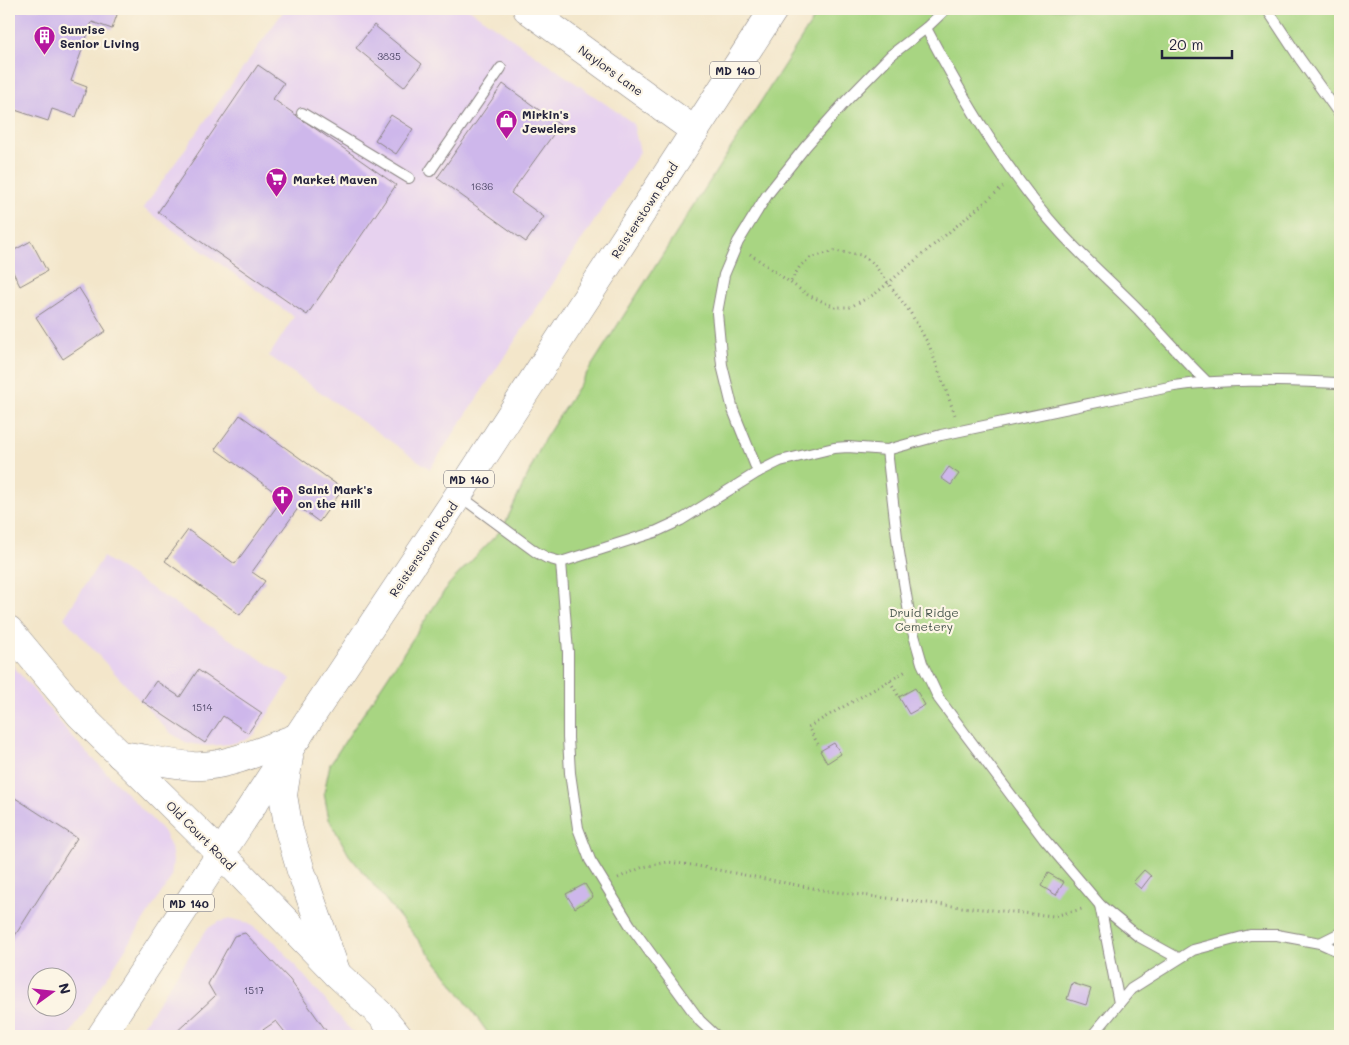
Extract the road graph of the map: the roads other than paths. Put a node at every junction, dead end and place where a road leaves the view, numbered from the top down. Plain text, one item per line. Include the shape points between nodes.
1 (527, 9) edge
2 (774, 9) edge
3 (946, 9) edge
4 (1267, 9) edge
5 (926, 28) junction
6 (501, 68) dead end
7 (302, 114) dead end
8 (1340, 115) edge
9 (695, 132) junction
10 (430, 171) dead end
11 (409, 178) dead end
12 (1206, 381) junction
13 (1340, 383) edge
14 (887, 450) junction
15 (758, 472) junction
16 (459, 495) junction
17 (561, 562) junction
18 (9, 630) edge
19 (294, 742) junction
20 (120, 755) junction
21 (221, 854) junction
22 (1100, 905) junction
23 (1340, 934) edge
24 (1320, 942) junction
25 (1340, 952) edge
26 (1178, 958) junction
27 (337, 974) junction
28 (1119, 1003) junction
29 (101, 1036) edge
30 (398, 1036) edge
31 (716, 1036) edge
32 (1092, 1036) edge

1 - 9 main road, Naylors Lane
2 - 9 main road, Reisterstown Road / MD 140
3 - 5 lane
4 - 8 lane
5 - 12 lane via 953,80 991,140 1062,234
5 - 15 lane via 891,55 806,146 767,195 737,245 724,275 717,313 722,365 733,410
6 - 10 lane
7 - 11 lane
9 - 16 main road, Reisterstown Road / MD 140
12 - 13 lane
12 - 14 lane via 961,430
14 - 15 lane via 848,446 834,448 780,462
14 - 22 lane via 898,546 911,625 922,663 939,699 960,728 1044,839
15 - 17 lane via 681,520 655,532
16 - 17 lane via 536,552
16 - 19 main road, Reisterstown Road / MD 140
17 - 31 lane via 568,652 568,738 578,828 590,860 630,924 700,1021
18 - 20 main road, Old Court Road via 74,708
19 - 20 main road via 210,765 194,766
19 - 21 main road, Reisterstown Road / MD 140
19 - 27 main road via 283,795 287,822
20 - 21 main road, Old Court Road
21 - 27 main road, Old Court Road
21 - 29 main road, Reisterstown Road / MD 140
22 - 26 lane via 1138,936
22 - 28 lane
23 - 24 lane
24 - 25 lane
24 - 26 lane via 1276,935 1250,935 1193,950
26 - 28 lane via 1130,989
27 - 30 main road, Old Court Road via 381,1015
28 - 32 lane

